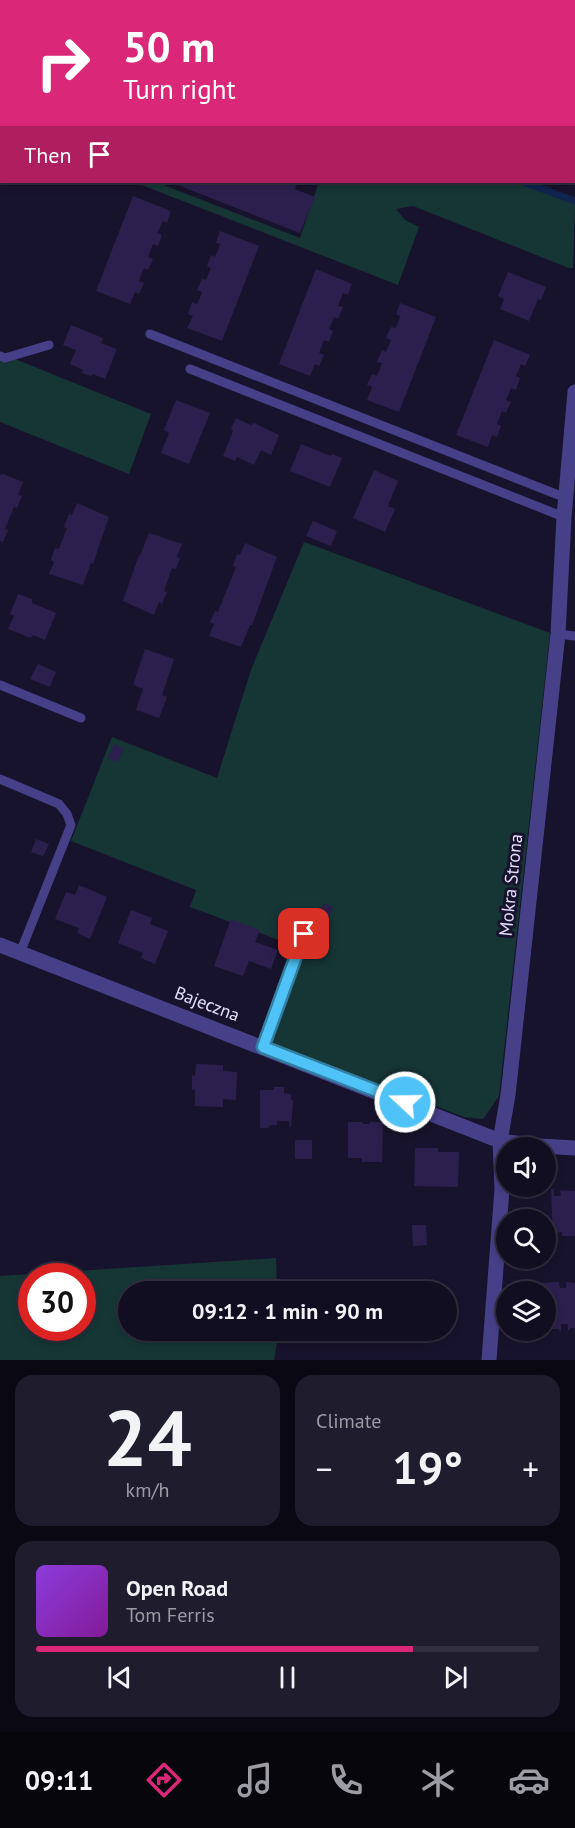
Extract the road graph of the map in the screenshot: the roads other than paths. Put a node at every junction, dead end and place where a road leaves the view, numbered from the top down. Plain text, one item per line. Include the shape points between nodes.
1 (150, 334) dead end
2 (49, 345) dead end
3 (0, 356) edge
4 (190, 369) dead end
5 (575, 392) edge
6 (574, 414) edge
7 (566, 498) junction
8 (564, 518) junction
9 (558, 634) junction
10 (575, 636) edge
11 (0, 686) edge
12 (81, 718) dead end
13 (0, 779) edge
14 (304, 934) dead end
15 (0, 945) edge
16 (20, 953) junction
17 (263, 1047) junction
18 (501, 1137) edge
19 (496, 1139) edge
20 (556, 1147) edge
21 (575, 1148) edge
22 (501, 1197) edge
23 (489, 1360) edge

1 - 7 lane
2 - 3 lane via 5,358
4 - 8 lane
5 - 6 street, Mokra Strona
6 - 7 street, Mokra Strona
7 - 8 street, Mokra Strona
8 - 9 street, Mokra Strona
9 - 10 lane
9 - 18 street, Mokra Strona
11 - 12 lane
13 - 16 lane via 59,804 71,825
14 - 17 lane
15 - 16 street, Bajeczna
16 - 17 street, Bajeczna
17 - 19 street, Bajeczna
20 - 21 street, Bajeczna
22 - 23 street, Mokra Strona

